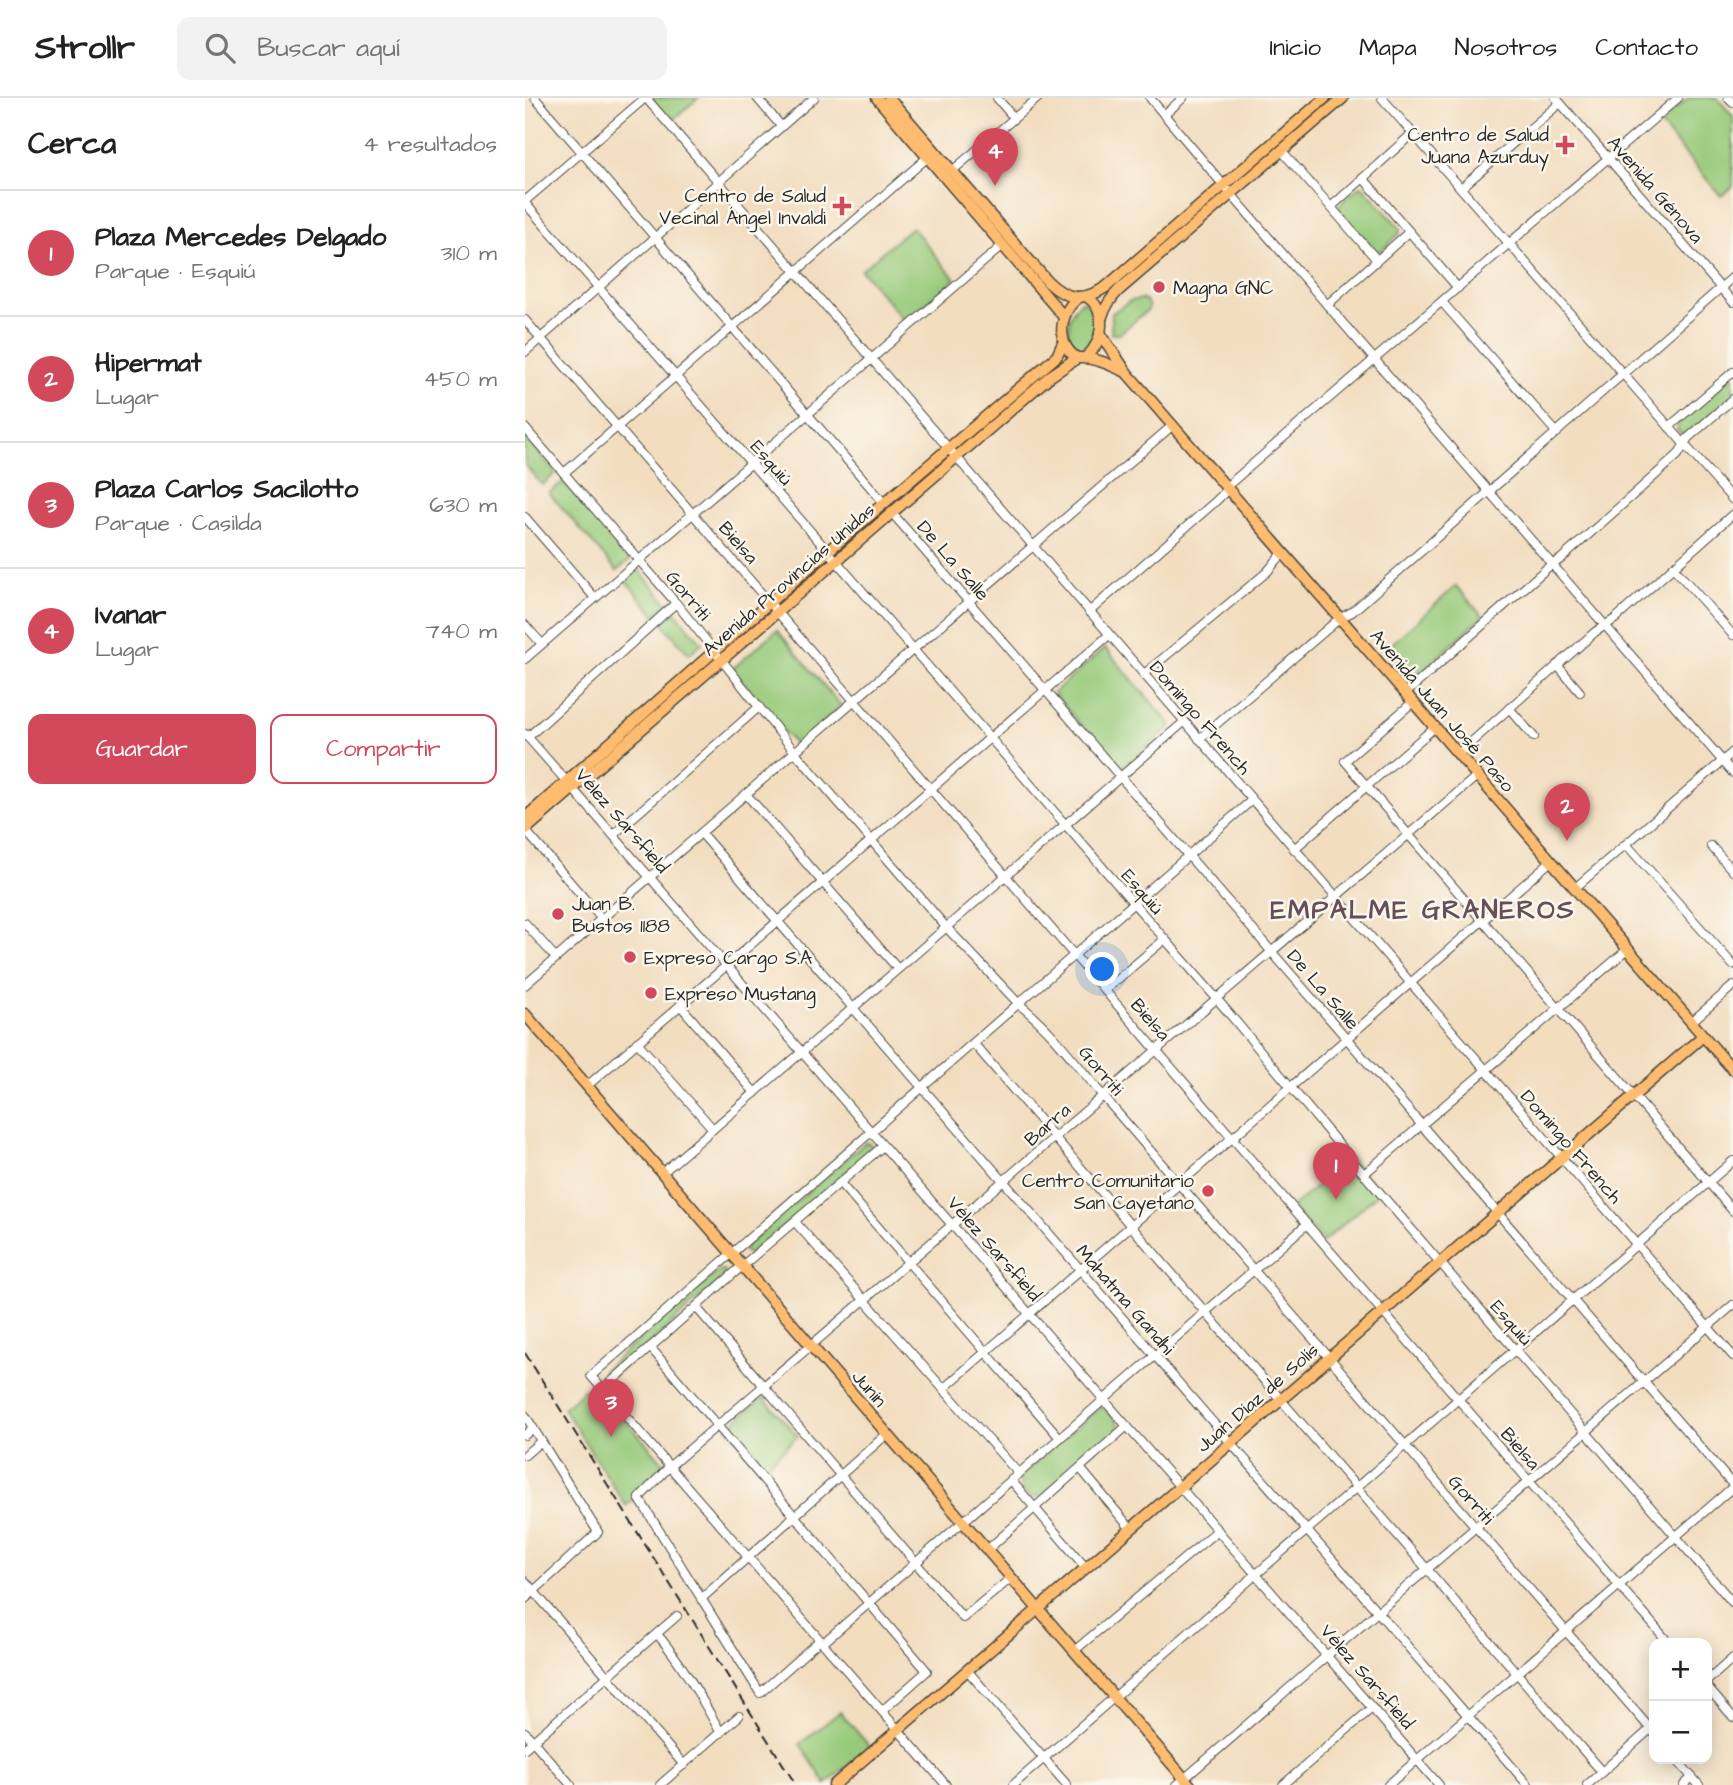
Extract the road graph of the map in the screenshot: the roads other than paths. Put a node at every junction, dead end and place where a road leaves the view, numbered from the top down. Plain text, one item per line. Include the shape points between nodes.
1 (535, 98) edge
2 (645, 98) edge
3 (757, 98) edge
4 (814, 98) edge
5 (877, 98) edge
6 (889, 98) edge
7 (997, 98) edge
8 (1038, 98) edge
9 (1150, 98) edge
10 (1183, 98) edge
11 (1325, 98) edge
12 (1343, 98) edge
13 (1382, 98) edge
14 (1678, 98) edge
15 (1728, 98) edge
16 (1558, 100) edge
17 (1733, 103) edge
18 (1164, 114) junction
19 (1014, 118) junction
20 (781, 126) junction
21 (1413, 133) junction
22 (1282, 151) junction
23 (582, 152) junction
24 (933, 156) junction
25 (1609, 159) junction
26 (952, 171) junction
27 (1363, 178) junction
28 (718, 182) junction
29 (1461, 188) junction
30 (1227, 190) junction
31 (525, 202) edge
32 (1331, 207) junction
33 (1409, 232) junction
34 (655, 237) junction
35 (1509, 244) junction
36 (1003, 245) junction
37 (1377, 260) junction
38 (796, 272) junction
39 (1733, 277) edge
40 (598, 287) junction
41 (1458, 288) junction
42 (1721, 288) junction
43 (1082, 296) junction
44 (1442, 302) junction
45 (1733, 302) edge
46 (1327, 305) junction
47 (1064, 317) junction
48 (1101, 319) junction
49 (525, 320) edge
50 (733, 327) junction
51 (1100, 333) junction
52 (541, 338) junction
53 (1063, 343) junction
54 (525, 352) edge
55 (1082, 358) junction
56 (871, 359) junction
57 (1374, 360) junction
58 (1733, 372) edge
59 (1127, 373) junction
60 (1624, 375) junction
61 (676, 377) junction
62 (1733, 399) edge
63 (807, 414) junction
64 (1173, 425) junction
65 (618, 427) junction
66 (1669, 427) junction
67 (525, 428) edge
68 (1557, 433) junction
69 (1684, 444) junction
70 (952, 453) junction
71 (751, 463) junction
72 (564, 474) junction
73 (1226, 487) junction
74 (1490, 493) junction
75 (1733, 500) edge
76 (884, 503) junction
77 (892, 513) junction
78 (693, 514) junction
79 (1733, 514) edge
80 (525, 517) edge
81 (1033, 546) junction
82 (828, 551) junction
83 (1283, 553) junction
84 (639, 560) junction
85 (836, 561) junction
86 (1552, 565) junction
87 (1673, 567) junction
88 (595, 598) junction
89 (969, 601) junction
90 (676, 603) junction
91 (774, 607) junction
92 (1089, 612) junction
93 (1340, 618) junction
94 (525, 625) edge
95 (1605, 625) junction
96 (1109, 635) junction
97 (1733, 635) edge
98 (542, 644) junction
99 (913, 650) junction
100 (718, 656) junction
101 (525, 659) edge
102 (1557, 666) junction
103 (1144, 674) junction
104 (1045, 690) junction
105 (1580, 692) dead end
106 (1409, 698) junction
107 (855, 700) junction
108 (759, 707) junction
109 (1509, 708) junction
110 (1184, 722) junction
111 (1435, 727) junction
112 (526, 735) edge
113 (1534, 737) dead end
114 (990, 738) junction
115 (1199, 739) junction
116 (795, 752) junction
117 (1733, 752) edge
118 (1458, 754) junction
119 (1723, 761) junction
120 (1733, 773) edge
121 (1477, 776) junction
122 (1121, 777) junction
123 (570, 786) junction
124 (1367, 786) junction
125 (931, 789) junction
126 (746, 794) junction
127 (1252, 800) junction
128 (525, 818) edge
129 (1065, 825) junction
130 (525, 830) edge
131 (701, 833) junction
132 (613, 835) junction
133 (1409, 835) junction
134 (872, 840) junction
135 (1626, 844) junction
136 (1711, 846) dead end
137 (1294, 849) junction
138 (1188, 855) junction
139 (1551, 861) junction
140 (1733, 872) edge
141 (1006, 876) junction
142 (650, 877) junction
143 (823, 882) junction
144 (1575, 888) junction
145 (1336, 897) junction
146 (1133, 903) junction
147 (602, 919) junction
148 (777, 921) junction
149 (1483, 921) junction
150 (525, 923) edge
151 (946, 927) junction
152 (1165, 939) junction
153 (1627, 949) junction
154 (1272, 952) junction
155 (1075, 955) junction
156 (556, 958) junction
157 (726, 965) junction
158 (1733, 965) edge
159 (898, 969) junction
160 (1411, 983) junction
161 (525, 985) edge
162 (1733, 986) edge
163 (1105, 990) junction
164 (1217, 999) junction
165 (680, 1005) junction
166 (1020, 1005) junction
167 (853, 1008) junction
168 (1558, 1008) junction
169 (525, 1014) edge
170 (1691, 1023) junction
171 (1703, 1036) junction
172 (1347, 1039) junction
173 (637, 1042) junction
174 (974, 1045) junction
175 (1157, 1050) junction
176 (802, 1052) junction
177 (1486, 1070) junction
178 (1733, 1070) edge
179 (587, 1086) junction
180 (1291, 1087) junction
181 (922, 1088) junction
182 (755, 1093) junction
183 (1103, 1096) junction
184 (1634, 1096) junction
185 (1422, 1125) junction
186 (713, 1129) junction
187 (871, 1132) junction
188 (1054, 1138) junction
189 (1233, 1138) junction
190 (883, 1146) junction
191 (1562, 1158) junction
192 (1733, 1161) edge
193 (662, 1173) junction
194 (1364, 1174) junction
195 (1003, 1181) junction
196 (1709, 1182) junction
197 (840, 1183) junction
198 (1179, 1184) junction
199 (1733, 1210) edge
200 (1498, 1213) junction
201 (795, 1222) junction
202 (1307, 1224) junction
203 (952, 1225) junction
204 (1131, 1226) junction
205 (1637, 1245) junction
206 (731, 1254) junction
207 (908, 1263) junction
208 (1440, 1263) junction
209 (742, 1266) junction
210 (1080, 1270) junction
211 (1254, 1270) junction
212 (865, 1300) junction
213 (1573, 1300) junction
214 (1733, 1305) edge
215 (696, 1307) junction
216 (1205, 1312) junction
217 (1383, 1312) junction
218 (1030, 1314) junction
219 (1708, 1327) junction
220 (811, 1346) junction
221 (650, 1347) junction
222 (1515, 1350) junction
223 (985, 1352) junction
224 (1155, 1356) junction
225 (1733, 1356) edge
226 (1329, 1358) junction
227 (1644, 1382) junction
228 (764, 1386) junction
229 (943, 1389) junction
230 (603, 1390) junction
231 (1458, 1399) junction
232 (1104, 1400) junction
233 (1281, 1400) junction
234 (525, 1415) edge
235 (717, 1426) junction
236 (1127, 1426) junction
237 (533, 1428) junction
238 (1586, 1432) junction
239 (887, 1434) junction
240 (525, 1435) edge
241 (1059, 1438) junction
242 (541, 1441) junction
243 (1231, 1443) junction
244 (1405, 1445) junction
245 (525, 1455) edge
246 (670, 1466) junction
247 (1080, 1468) junction
248 (1019, 1474) junction
249 (840, 1475) junction
250 (1011, 1480) junction
251 (1529, 1481) junction
252 (1733, 1486) edge
253 (1180, 1487) junction
254 (1356, 1488) junction
255 (1035, 1508) junction
256 (795, 1516) junction
257 (963, 1522) junction
258 (1476, 1527) junction
259 (1131, 1529) junction
260 (1218, 1530) junction
261 (1307, 1531) junction
262 (1676, 1536) junction
263 (987, 1550) junction
264 (748, 1557) junction
265 (915, 1563) junction
266 (1086, 1568) junction
267 (1427, 1569) junction
268 (1256, 1574) junction
269 (1011, 1578) junction
270 (525, 1581) edge
271 (1619, 1585) junction
272 (534, 1591) junction
273 (525, 1599) edge
274 (701, 1599) junction
275 (869, 1603) junction
276 (1733, 1603) edge
277 (1038, 1609) junction
278 (1377, 1612) junction
279 (677, 1616) dead end
280 (1566, 1631) junction
281 (657, 1634) junction
282 (1665, 1638) edge
283 (822, 1641) junction
284 (1074, 1651) junction
285 (1327, 1656) junction
286 (1733, 1658) edge
287 (967, 1670) junction
288 (1517, 1674) junction
289 (608, 1677) junction
290 (1712, 1677) edge
291 (1712, 1693) edge
292 (1114, 1698) junction
293 (1372, 1707) junction
294 (882, 1711) junction
295 (739, 1716) dead end
296 (1468, 1716) junction
297 (1733, 1717) edge
298 (1649, 1725) edge
299 (898, 1729) junction
300 (525, 1732) edge
301 (720, 1733) junction
302 (1649, 1733) edge
303 (533, 1741) junction
304 (525, 1748) edge
305 (1044, 1758) junction
306 (1417, 1760) junction
307 (1680, 1764) edge
308 (684, 1765) junction
309 (1602, 1772) junction
310 (1692, 1777) junction
311 (1184, 1783) edge
312 (571, 1785) edge
313 (662, 1785) edge
314 (834, 1785) edge
315 (946, 1785) edge
316 (1013, 1785) edge
317 (1067, 1785) edge
318 (1283, 1785) edge
319 (1388, 1785) edge
320 (1440, 1785) edge
321 (1528, 1785) edge
322 (1587, 1785) edge
323 (1683, 1785) edge
324 (1699, 1785) edge

1 - 23 street
2 - 23 street
2 - 28 street, Domingo French
3 - 20 street
4 - 20 street
5 - 24 main road
6 - 24 main road
7 - 19 street
8 - 19 street
9 - 18 street
10 - 18 street
11 - 30 main road
12 - 22 main road
13 - 21 street
14 - 25 street
15 - 17 street
16 - 25 street, Avenida Génova
16 - 29 street
18 - 30 street
19 - 26 street
20 - 28 street
21 - 27 street
21 - 29 street
22 - 30 main road
22 - 32 street
23 - 31 street
23 - 34 street
24 - 26 main road
24 - 36 main road
24 - 38 street
25 - 35 street
25 - 42 street, Avenida Génova
26 - 43 main road via 1048,282 1067,296
27 - 32 street
27 - 33 street
28 - 34 street
28 - 38 street, Domingo French
29 - 35 street
30 - 43 main road via 1096,294
30 - 46 street
30 - 48 main road via 1112,296
31 - 40 street, Esquiú
32 - 37 street
33 - 37 street
33 - 41 street
34 - 40 street
34 - 50 street
35 - 41 street
35 - 60 street
36 - 47 main road
36 - 56 street
37 - 46 street
38 - 50 street
38 - 56 street, Domingo French
39 - 42 street
40 - 52 street
40 - 61 street, Esquiú
41 - 44 street
42 - 45 street, Avenida Génova
42 - 60 street
43 - 47 main road
43 - 48 main road via 1097,306
44 - 57 street
44 - 68 street
46 - 57 street
47 - 53 main road
48 - 51 main road
49 - 52 street, Bielsa
50 - 61 street
50 - 63 street
51 - 55 main road via 1093,351
51 - 59 main road, Avenida Juan José Paso
52 - 54 street
52 - 65 street, Bielsa
53 - 55 main road
53 - 70 main road, Avenida Provincias Unidas via 1057,356
55 - 59 main road, Avenida Juan José Paso
55 - 70 main road, Avenida Provincias Unidas via 1049,377
56 - 63 street
56 - 70 street, Domingo French
57 - 73 street
57 - 74 street
58 - 66 street
59 - 64 main road, Avenida Juan José Paso
60 - 66 street
60 - 68 street
61 - 65 street
61 - 71 street, Esquiú
62 - 69 street
63 - 71 street
63 - 76 street
64 - 73 main road, Avenida Juan José Paso
64 - 81 street
65 - 72 street
65 - 78 street, Bielsa
66 - 69 street
67 - 72 street, Gorriti
68 - 74 street
69 - 75 street
69 - 86 street via 1678,455
70 - 76 main road, Avenida Provincias Unidas
70 - 77 main road, Avenida Provincias Unidas
70 - 81 street, Domingo French
71 - 78 street
71 - 82 street, Esquiú
72 - 84 street, Gorriti
73 - 83 main road, Avenida Juan José Paso
73 - 92 street via 1216,501
74 - 86 street
74 - 93 street
76 - 82 main road, Avenida Provincias Unidas
77 - 85 main road, Avenida Provincias Unidas
77 - 89 street, De La Salle
78 - 84 street
78 - 91 street, Bielsa
79 - 87 street
80 - 88 street
81 - 89 street
81 - 92 street, Domingo French
82 - 85 street, Esquiú
82 - 91 main road, Avenida Provincias Unidas
83 - 93 main road, Avenida Juan José Paso
83 - 103 street via 1267,572
84 - 88 street
84 - 90 street, Gorriti
85 - 91 main road, Avenida Provincias Unidas
85 - 99 street, Esquiú
86 - 95 street
86 - 106 street
87 - 95 street
87 - 97 street
88 - 98 street
89 - 99 street
89 - 104 street, De La Salle
90 - 100 street, Gorriti
90 - 112 street
91 - 100 main road, Avenida Provincias Unidas
91 - 107 street, Bielsa
92 - 96 street, Domingo French
93 - 106 main road, Avenida Juan José Paso
93 - 115 street
94 - 98 street
95 - 102 street
95 - 119 street
96 - 103 street, Domingo French
96 - 104 street
98 - 101 street
99 - 107 street
99 - 114 street, Esquiú
100 - 108 street, Gorriti
100 - 123 main road, Avenida Provincias Unidas
102 - 105 street
102 - 109 street
103 - 110 street, Domingo French
104 - 114 street
104 - 122 street, De La Salle
106 - 111 main road, Avenida Juan José Paso
106 - 124 street via 1345,761
107 - 116 street
107 - 125 street, Bielsa
108 - 116 street, Gorriti
108 - 132 street
109 - 113 street
109 - 118 street
110 - 115 street, Domingo French
110 - 122 street
111 - 118 main road, Avenida Juan José Paso
111 - 124 street
112 - 123 street, Vélez Sarsfield
114 - 125 street
114 - 129 street, Esquiú
115 - 127 street, Domingo French
116 - 126 street
116 - 134 street, Gorriti
117 - 119 street
118 - 121 main road, Avenida Juan José Paso
119 - 120 street
119 - 135 street
121 - 133 street, Barra
121 - 139 main road, Avenida Juan José Paso
122 - 129 street
122 - 138 street, De La Salle
123 - 128 main road, Avenida Provincias Unidas
123 - 130 main road, Avenida Provincias Unidas
123 - 132 street, Vélez Sarsfield
124 - 133 street
124 - 137 street
125 - 134 street
125 - 141 street, Bielsa
126 - 131 street
126 - 143 street
127 - 137 street, Domingo French
127 - 138 street
129 - 141 street
129 - 146 street, Esquiú
130 - 147 street
131 - 142 street
131 - 148 street, Mahatma Gandhi
132 - 142 street, Vélez Sarsfield
133 - 145 street, Barra
133 - 149 street
134 - 143 street
134 - 151 street, Gorriti
135 - 144 street
135 - 158 street
136 - 140 street
137 - 145 street, Domingo French
138 - 146 street
138 - 154 street, De La Salle
139 - 144 main road, Avenida Juan José Paso
139 - 149 street
141 - 151 street
141 - 155 street, Bielsa
142 - 147 street
142 - 157 street, Vélez Sarsfield
143 - 148 street
143 - 159 street
144 - 153 main road, Avenida Juan José Paso
145 - 154 street, Barra
145 - 160 street, Domingo French
146 - 152 street, Esquiú
146 - 155 street
147 - 156 street
148 - 157 street
148 - 167 street, Mahatma Gandhi
149 - 160 street
149 - 168 street
150 - 156 street
151 - 159 street
151 - 166 street, Gorriti
152 - 163 street
152 - 164 street, Esquiú
153 - 168 street
153 - 170 main road, Avenida Juan José Paso
154 - 164 street, Barra
154 - 172 street, De La Salle
155 - 163 street, Bielsa
155 - 166 street
156 - 161 street
157 - 165 street
157 - 176 street, Vélez Sarsfield
159 - 167 street
160 - 172 street
160 - 177 street, Domingo French
162 - 170 street
163 - 175 street, Bielsa
164 - 175 street, Barra
164 - 180 street, Esquiú
165 - 173 street
165 - 182 street
166 - 174 street
166 - 183 street, Gorriti via 1054,1037
167 - 176 street
167 - 181 street, Mahatma Gandhi
168 - 177 street
168 - 184 street
169 - 179 main road, Junín
170 - 171 main road, Avenida Juan José Paso
171 - 178 main road, Avenida Juan José Paso
171 - 184 main road, Juan Díaz de Solís
172 - 180 street
172 - 185 street, De La Salle
173 - 179 street
173 - 186 street
174 - 181 street
174 - 188 street
175 - 183 street, Barra
175 - 189 street, Bielsa
176 - 182 street
176 - 187 street, Vélez Sarsfield
177 - 185 street
177 - 191 street, Domingo French
179 - 193 main road, Junín
180 - 189 street
180 - 194 street, Esquiú
181 - 187 street
181 - 195 street, Mahatma Gandhi
182 - 186 street
183 - 188 street, Barra
183 - 198 street, Gorriti
184 - 191 main road, Juan Díaz de Solís
184 - 196 street
185 - 194 street
185 - 200 street, De La Salle
186 - 193 street
187 - 190 street, Vélez Sarsfield
187 - 206 street
188 - 195 street, Barra
188 - 204 street
189 - 198 street
189 - 202 street, Bielsa
190 - 197 street
190 - 203 street, Vélez Sarsfield
191 - 200 main road, Juan Díaz de Solís
191 - 205 street, Domingo French
192 - 196 street
193 - 206 main road, Junín
194 - 208 street, Esquiú
195 - 203 street, Barra
195 - 210 street, Mahatma Gandhi
196 - 199 street
196 - 205 street
197 - 201 street
197 - 207 street
198 - 204 street
198 - 211 street, Gorriti
200 - 208 main road, Juan Díaz de Solís
200 - 213 street, De La Salle
201 - 209 street
201 - 212 street
202 - 211 street
202 - 217 street, Bielsa
203 - 207 street, Barra
203 - 218 street, Vélez Sarsfield
204 - 210 street
204 - 216 street
205 - 213 street
205 - 219 street, Domingo French
206 - 209 main road, Junín
206 - 230 street via 591,1376
207 - 212 street, Barra
207 - 223 street
208 - 217 main road, Juan Díaz de Solís
208 - 222 street, Esquiú
209 - 215 street
209 - 220 main road, Junín
210 - 218 street
210 - 224 street, Mahatma Gandhi
211 - 216 street
211 - 226 street, Gorriti
212 - 220 street, Barra
212 - 229 street
213 - 222 street
213 - 227 street, De La Salle
214 - 219 street
215 - 221 street
215 - 228 street
216 - 224 street
216 - 233 street
217 - 226 main road, Juan Díaz de Solís
217 - 231 street, Bielsa
218 - 223 street
218 - 232 street, Vélez Sarsfield
219 - 225 street, Domingo French
219 - 227 street
220 - 228 street, Barra
220 - 239 main road, Junín
221 - 230 street
221 - 235 street
222 - 231 street
222 - 238 street, Esquiú
223 - 229 street
223 - 241 street
224 - 232 street
224 - 243 street, Mahatma Gandhi
226 - 233 main road, Juan Díaz de Solís
226 - 244 street, Gorriti
227 - 238 street
227 - 252 street, De La Salle
228 - 235 street, Barra
228 - 249 street
229 - 248 street
230 - 246 street
231 - 244 street
231 - 251 street, Bielsa
232 - 236 street, Vélez Sarsfield
232 - 241 street
233 - 243 main road, Juan Díaz de Solís
233 - 254 street
234 - 237 street
235 - 246 street, Barra
235 - 256 street
236 - 247 street
236 - 253 street, Vélez Sarsfield
237 - 240 street
237 - 242 street
238 - 251 street
238 - 262 street, Esquiú
239 - 249 street
239 - 257 main road, Junín
241 - 248 street
242 - 245 street
242 - 272 street via 599,1532
243 - 253 main road, Juan Díaz de Solís
243 - 261 street, Mahatma Gandhi
244 - 254 street
244 - 258 street, Gorriti
246 - 264 street
246 - 274 street, Barra via 639,1498
247 - 255 street
247 - 259 street
248 - 250 street
249 - 256 street
249 - 265 street
250 - 255 street
250 - 257 street
251 - 258 street
251 - 271 street, Bielsa
252 - 262 street
253 - 259 main road, Juan Díaz de Solís
253 - 260 street, Vélez Sarsfield
254 - 261 street
254 - 267 street
255 - 263 street
255 - 266 street
256 - 264 street
256 - 275 street
257 - 263 main road, Junín
257 - 265 street
258 - 267 street
258 - 280 street, Gorriti
259 - 266 main road, Juan Díaz de Solís
260 - 268 street, Vélez Sarsfield
260 - 284 street
261 - 268 street
261 - 278 street, Mahatma Gandhi
262 - 271 street
262 - 276 street, Esquiú
263 - 269 main road, Junín
264 - 274 street
264 - 283 street
265 - 269 street via 963,1619
265 - 275 street
266 - 277 main road, Juan Díaz de Solís
267 - 278 street
267 - 288 street
268 - 285 street, Vélez Sarsfield
268 - 292 street
269 - 277 main road, Junín
270 - 272 street
271 - 280 street
271 - 282 street, Bielsa
272 - 273 street
272 - 289 street
274 - 283 street via 760,1693
275 - 283 street
275 - 294 street via 927,1671
277 - 284 main road, Junín
277 - 287 main road, Juan Díaz de Solís
278 - 285 street
278 - 296 street, Mahatma Gandhi
279 - 281 street
280 - 288 street
280 - 298 street, Gorriti
281 - 289 street
281 - 301 street via 673,1651
283 - 294 street
284 - 292 main road, Junín
285 - 293 street, Vélez Sarsfield
285 - 311 street
286 - 290 street
287 - 299 main road, Juan Díaz de Solís
287 - 305 street
288 - 296 street
288 - 309 street
289 - 303 street
289 - 308 street
291 - 297 street
292 - 305 street
292 - 311 main road, Junín
293 - 306 street, Vélez Sarsfield
293 - 318 street
294 - 299 street
295 - 301 street
296 - 306 street
296 - 321 street, Mahatma Gandhi
299 - 314 main road, Juan Díaz de Solís
299 - 315 street
300 - 303 street
301 - 308 street
302 - 309 street
303 - 304 street
303 - 312 street
305 - 316 street
305 - 317 street
306 - 319 street
306 - 320 street, Vélez Sarsfield
307 - 310 street
308 - 313 street
309 - 322 street
310 - 323 street
310 - 324 street

